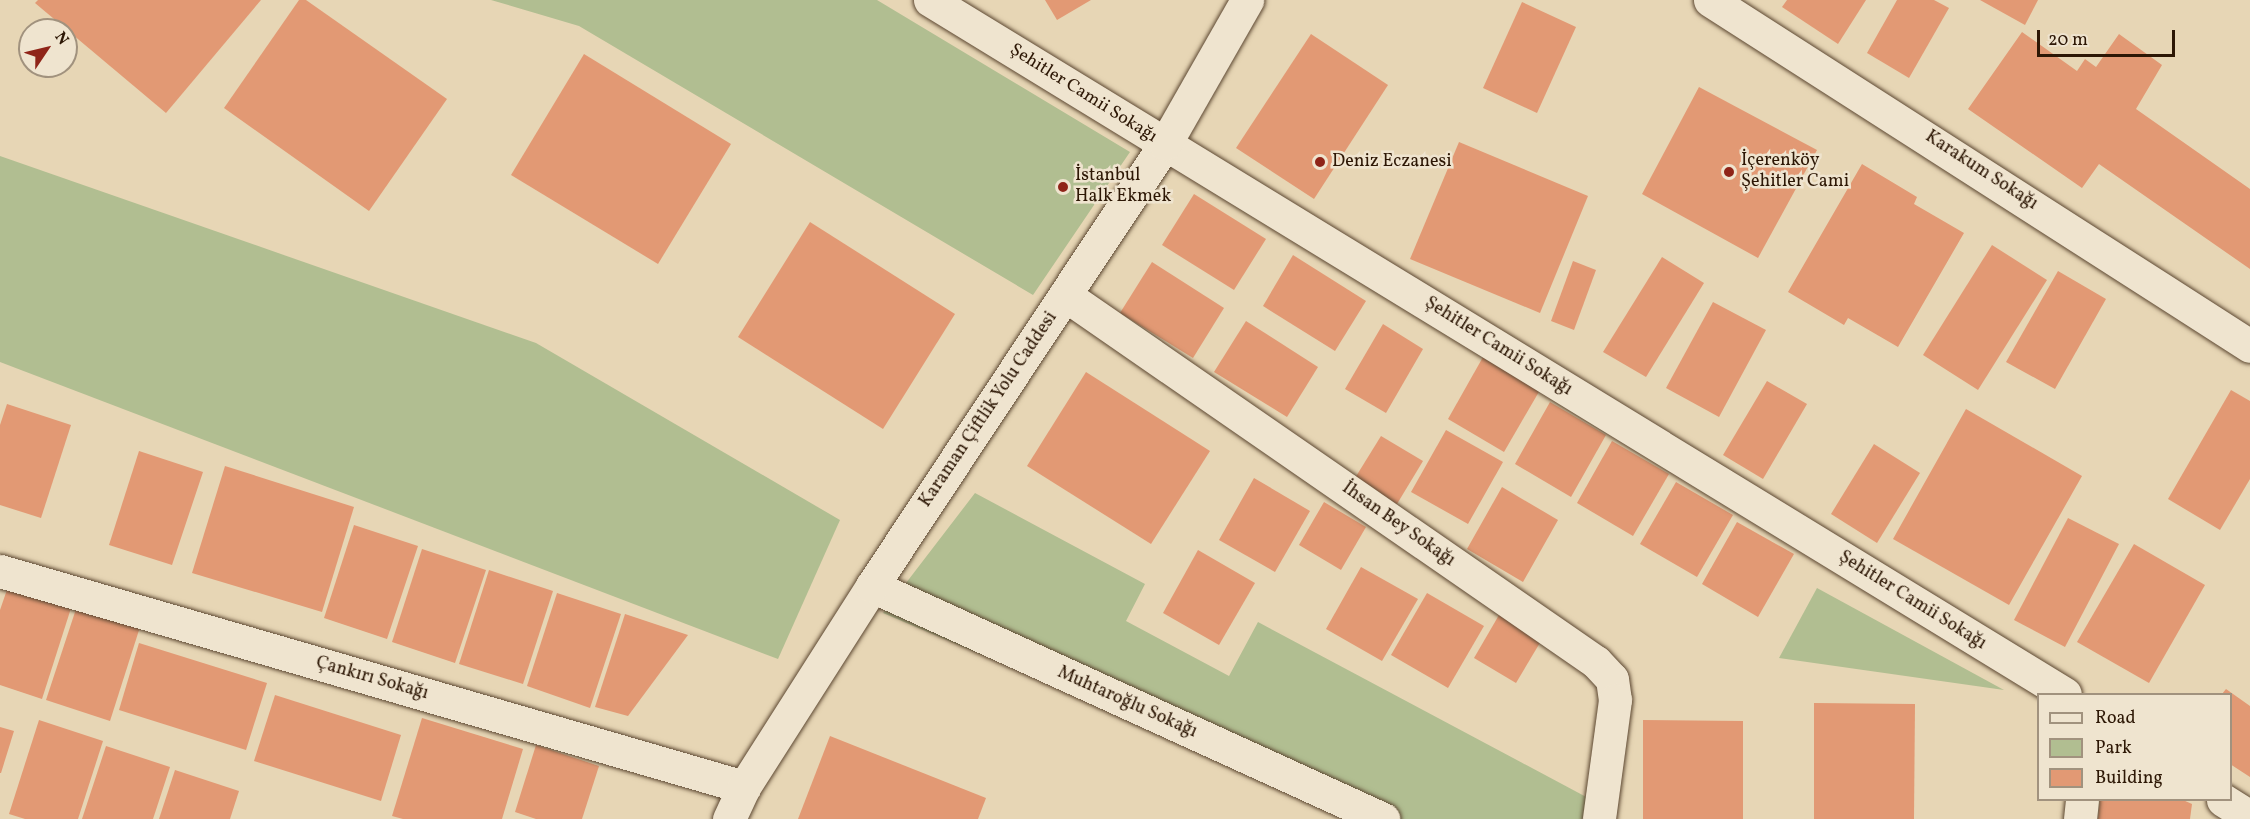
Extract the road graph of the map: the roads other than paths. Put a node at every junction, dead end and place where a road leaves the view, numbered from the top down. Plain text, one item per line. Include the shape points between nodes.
1 (930, 0) edge
2 (1247, 0) edge
3 (1710, 0) edge
4 (1165, 144) junction
5 (1065, 295) junction
6 (2250, 346) edge
7 (0, 571) edge
8 (872, 586) junction
9 (2063, 693) edge
10 (744, 787) junction
11 (2082, 801) edge
12 (2224, 801) edge
13 (2250, 818) edge
14 (729, 819) edge
15 (1383, 819) edge
16 (1599, 819) edge
17 (2080, 819) edge

1 - 4 street, Şehitler Camii Sokağı
2 - 4 street, Karaman Çiftlik Yolu Caddesi
3 - 6 street, Karakum Sokağı
4 - 5 street, Karaman Çiftlik Yolu Caddesi
4 - 9 street, Şehitler Camii Sokağı
5 - 8 street, Karaman Çiftlik Yolu Caddesi
5 - 16 street, İhsan Bey Sokağı via 1596,662 1612,679 1615,700
7 - 10 street, Çankırı Sokağı
8 - 10 street, Karaman Çiftlik Yolu Caddesi
8 - 15 street, Muhtaroğlu Sokağı
10 - 14 street, Karaman Çiftlik Yolu Caddesi
11 - 17 street
12 - 13 street

